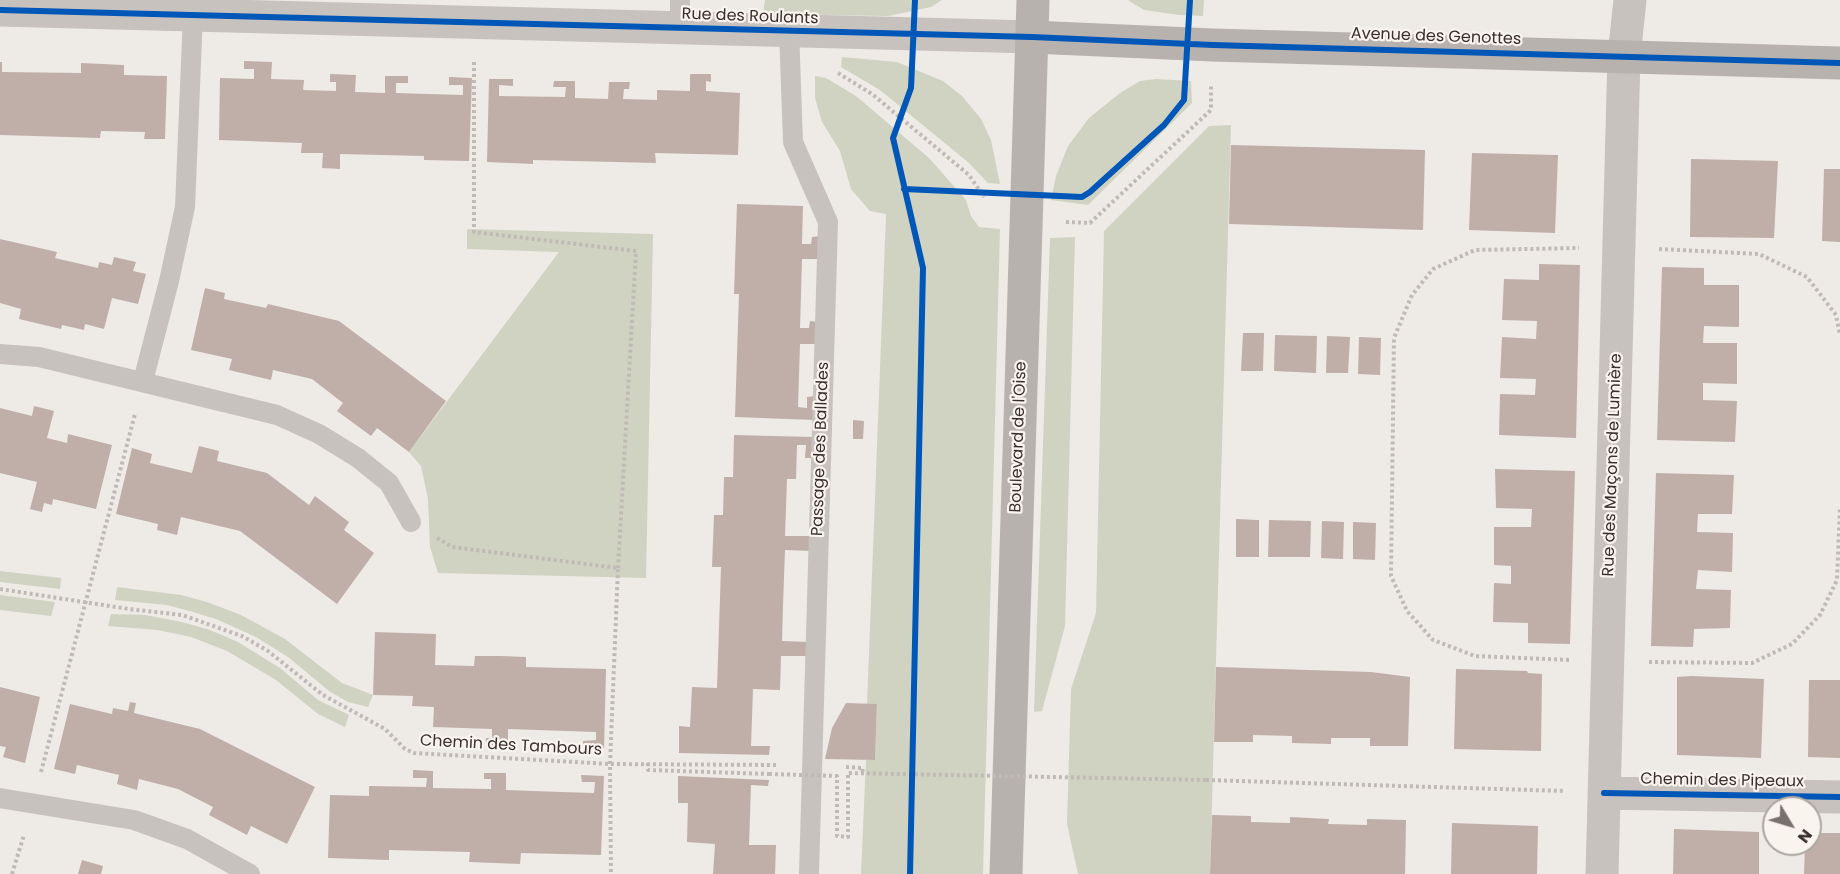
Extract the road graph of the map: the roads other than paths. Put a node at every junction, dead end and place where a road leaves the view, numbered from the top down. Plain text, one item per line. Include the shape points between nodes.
1 (1033, 0) edge
2 (1629, 0) edge
3 (0, 10) edge
4 (193, 14) junction
5 (680, 14) edge
6 (1032, 37) junction
7 (789, 46) junction
8 (1624, 56) junction
9 (1840, 63) edge
10 (0, 354) edge
11 (143, 381) junction
12 (411, 522) road end
13 (1604, 793) junction
14 (1840, 797) edge
15 (0, 798) edge
16 (250, 874) edge
17 (809, 874) edge
18 (1006, 874) edge
19 (1602, 874) edge

1 - 6 main road, Boulevard de l'Oise
2 - 8 street, Rue des Maçons de Lumière
3 - 4 street, Rue des Roulants
4 - 5 street, Rue des Roulants via 474,23
4 - 11 lane via 186,207
5 - 7 street, Rue des Roulants
6 - 7 street, Rue des Roulants
6 - 8 main road, Avenue des Genottes
6 - 18 main road, Boulevard de l'Oise
7 - 17 lane, Passage des Ballades via 793,142 828,222
8 - 9 main road, Avenue des Genottes
8 - 13 street, Rue des Maçons de Lumière
10 - 11 lane via 39,357
11 - 12 lane via 277,415 319,434 389,483
13 - 14 street, Chemin des Pipeaux
13 - 19 street, Rue des Maçons de Lumière
15 - 16 lane via 134,820 187,839

